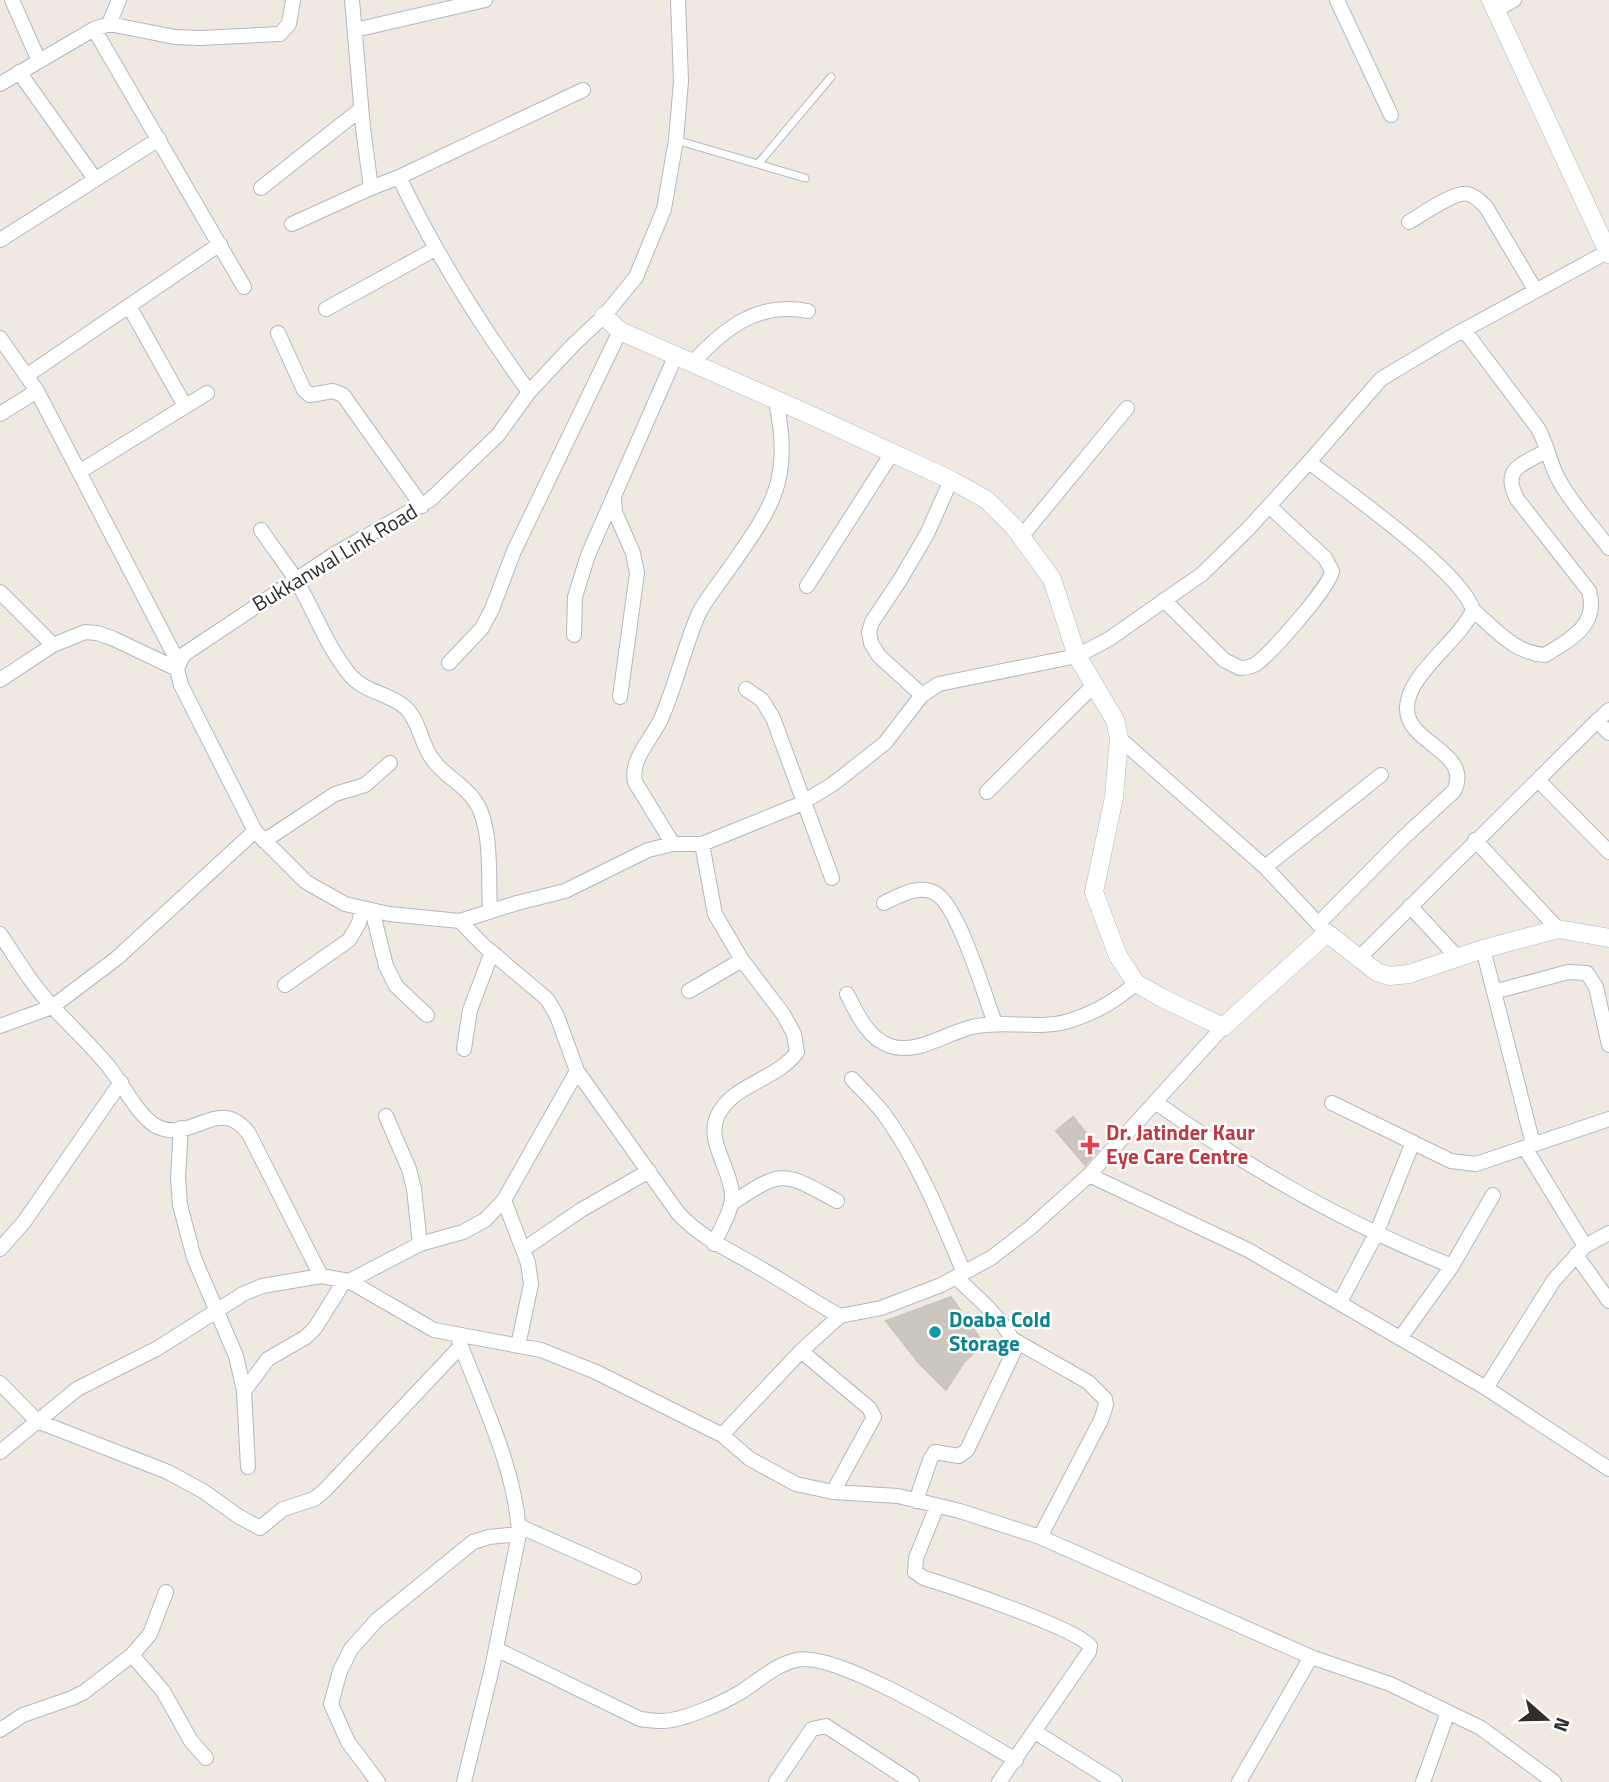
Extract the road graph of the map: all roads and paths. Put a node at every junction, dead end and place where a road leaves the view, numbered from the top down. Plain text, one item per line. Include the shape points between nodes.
1 (12, 0) edge
2 (119, 0) edge
3 (293, 0) edge
4 (352, 0) edge
5 (485, 0) edge
6 (678, 0) edge
7 (1337, 0) edge
8 (1514, 0) edge
9 (1494, 5) edge
10 (109, 24) junction
11 (94, 29) junction
12 (355, 30) junction
13 (39, 61) junction
14 (19, 72) junction
15 (831, 77) dead end
16 (0, 84) edge
17 (583, 90) dead end
18 (361, 109) junction
19 (1391, 115) dead end
20 (159, 139) junction
21 (676, 140) junction
22 (758, 164) junction
23 (399, 177) junction
24 (804, 178) dead end
25 (96, 179) junction
26 (261, 188) dead end
27 (371, 188) junction
28 (1409, 222) dead end
29 (292, 224) dead end
30 (0, 240) edge
31 (220, 244) junction
32 (435, 249) junction
33 (1609, 252) edge
34 (244, 287) dead end
35 (1536, 291) junction
36 (128, 306) junction
37 (326, 309) dead end
38 (808, 312) dead end
39 (604, 316) junction
40 (1464, 330) junction
41 (620, 331) junction
42 (278, 333) dead end
43 (0, 338) edge
44 (684, 359) junction
45 (26, 376) junction
46 (37, 391) junction
47 (529, 392) junction
48 (207, 393) dead end
49 (776, 401) junction
50 (186, 406) junction
51 (1127, 408) dead end
52 (0, 414) edge
53 (1546, 451) junction
54 (892, 453) junction
55 (1309, 462) junction
56 (79, 472) junction
57 (951, 480) junction
58 (614, 493) junction
59 (422, 506) junction
60 (1269, 506) junction
61 (261, 530) dead end
62 (1021, 537) junction
63 (1609, 548) edge
64 (295, 579) junction
65 (807, 586) dead end
66 (0, 592) edge
67 (1164, 600) junction
68 (1473, 610) junction
69 (574, 635) dead end
70 (52, 645) junction
71 (1077, 656) junction
72 (449, 663) dead end
73 (177, 666) junction
74 (0, 680) edge
75 (1095, 684) junction
76 (746, 689) dead end
77 (922, 695) junction
78 (620, 697) dead end
79 (1609, 709) edge
80 (1597, 721) junction
81 (1609, 733) edge
82 (1119, 738) junction
83 (390, 763) dead end
84 (1381, 775) dead end
85 (1538, 780) junction
86 (987, 792) dead end
87 (804, 801) junction
88 (260, 836) junction
89 (1475, 840) junction
90 (673, 844) junction
91 (702, 844) junction
92 (1609, 852) edge
93 (1265, 867) junction
94 (832, 878) dead end
95 (884, 903) dead end
96 (1410, 906) junction
97 (367, 909) junction
98 (490, 912) junction
99 (460, 921) junction
100 (1322, 928) junction
101 (1558, 929) junction
102 (0, 934) edge
103 (1609, 938) edge
104 (1483, 949) junction
105 (492, 952) junction
106 (1457, 957) junction
107 (1358, 958) junction
108 (741, 960) junction
109 (1136, 983) junction
110 (285, 985) dead end
111 (689, 991) dead end
112 (1494, 992) junction
113 (847, 993) dead end
114 (52, 1007) junction
115 (427, 1015) dead end
116 (995, 1023) junction
117 (0, 1026) edge
118 (1223, 1027) junction
119 (1609, 1045) edge
120 (464, 1049) dead end
121 (577, 1071) junction
122 (852, 1079) dead end
123 (121, 1082) junction
124 (1155, 1102) junction
125 (1332, 1103) dead end
126 (386, 1116) dead end
127 (1609, 1119) edge
128 (181, 1128) junction
129 (1413, 1142) junction
130 (1529, 1146) junction
131 (649, 1171) junction
132 (1089, 1175) junction
133 (1493, 1195) dead end
134 (504, 1200) junction
135 (837, 1201) dead end
136 (731, 1205) junction
137 (1377, 1232) junction
138 (1609, 1233) edge
139 (420, 1244) junction
140 (714, 1244) junction
141 (0, 1249) edge
142 (524, 1249) junction
143 (1580, 1250) junction
144 (1452, 1266) junction
145 (960, 1275) junction
146 (321, 1276) junction
147 (347, 1280) junction
148 (1609, 1301) edge
149 (1340, 1302) junction
150 (215, 1310) junction
151 (840, 1316) junction
152 (1401, 1338) junction
153 (1014, 1340) junction
154 (459, 1341) junction
155 (518, 1346) junction
156 (801, 1350) junction
157 (0, 1383) edge
158 (1486, 1388) junction
159 (244, 1391) junction
160 (37, 1421) junction
161 (722, 1435) junction
162 (0, 1452) edge
163 (248, 1467) dead end
164 (1609, 1469) edge
165 (833, 1492) junction
166 (916, 1501) junction
167 (937, 1506) junction
168 (519, 1530) junction
169 (1040, 1537) junction
170 (634, 1577) dead end
171 (166, 1592) dead end
172 (496, 1649) junction
173 (132, 1655) junction
174 (1311, 1657) junction
175 (1448, 1712) junction
176 (0, 1730) edge
177 (1035, 1732) junction
178 (206, 1758) dead end
179 (1016, 1760) junction
180 (378, 1782) edge
181 (464, 1782) edge
182 (776, 1782) edge
183 (912, 1782) edge
184 (999, 1782) edge
185 (1115, 1782) edge
186 (1239, 1782) edge
187 (1423, 1782) edge
188 (1554, 1782) edge

1 - 13 street
2 - 10 street
3 - 10 street via 289,24 274,35 175,37
4 - 12 street
5 - 12 street
6 - 21 street, Bukkanwal Link Road via 681,81
7 - 19 street
8 - 9 street
9 - 33 street
10 - 11 street
11 - 13 street
11 - 20 street
12 - 18 street
13 - 14 street
14 - 16 street
14 - 25 street
15 - 22 lane
17 - 23 street
18 - 26 street
18 - 27 street
20 - 25 street
20 - 31 street
21 - 22 lane
21 - 39 street, Bukkanwal Link Road via 664,209 636,277
22 - 24 lane
23 - 27 street
23 - 32 street
25 - 30 street
27 - 29 street
28 - 35 street via 1457,194 1477,198
31 - 34 street
31 - 36 street
32 - 37 street
32 - 47 street
33 - 35 street
35 - 40 street
36 - 45 street
36 - 50 street
38 - 44 street via 780,308 755,314
39 - 41 street
39 - 47 street, Bukkanwal Link Road
40 - 53 street via 1545,439
40 - 55 street via 1381,379
41 - 44 street
41 - 72 street via 514,551 492,609 475,636
42 - 59 street via 303,390 310,396 333,391 344,395
43 - 45 street
44 - 49 street
44 - 58 street
45 - 46 street
46 - 52 street
46 - 56 street
47 - 59 street, Bukkanwal Link Road via 498,435
48 - 50 street
49 - 54 street
49 - 90 street via 782,432 779,485 745,547 700,612 670,700 633,772
50 - 56 street
51 - 62 street
53 - 63 street via 1561,484
53 - 68 street via 1514,469 1510,486 1589,591 1591,616 1545,655 1529,654 1514,646
54 - 57 street
54 - 65 street
55 - 60 street
55 - 68 street via 1451,577
56 - 73 street
57 - 62 street via 987,500
57 - 77 street via 927,534 869,632 879,656
58 - 69 street via 579,579
58 - 78 street via 615,512 637,573
59 - 64 street, Bukkanwal Link Road
60 - 67 street via 1202,574
60 - 67 street via 1332,570 1327,584 1299,619 1255,664 1233,666
61 - 64 street
62 - 71 street via 1052,579
64 - 73 street, Bukkanwal Link Road via 183,655
64 - 98 street via 353,678 407,709 431,759 475,801 485,830
66 - 70 street
67 - 71 street
68 - 100 street via 1419,679 1406,708 1413,726 1458,772 1454,791 1403,838
70 - 73 street via 85,632 97,633
70 - 74 street
71 - 75 street
71 - 77 street via 939,684
73 - 88 street via 181,685
75 - 82 street via 1115,720
75 - 86 street
76 - 87 street via 768,708
77 - 87 street via 885,743
79 - 80 street
80 - 81 street
80 - 85 street
82 - 93 street
82 - 109 street via 1114,797 1094,891 1118,956
83 - 88 street via 365,785 335,794
84 - 93 street
85 - 89 street
85 - 92 street
87 - 91 street
87 - 94 street
88 - 97 street via 306,882 345,904
88 - 114 street
89 - 96 street
89 - 101 street
90 - 91 street
90 - 98 street via 648,850 565,891
91 - 108 street via 715,914
93 - 100 street
95 - 116 street via 920,890 935,892 948,904
96 - 106 street
96 - 107 street
97 - 99 street
97 - 110 street via 349,940
97 - 115 street via 396,986
98 - 99 street
99 - 105 street
100 - 107 street
100 - 118 street
101 - 103 street
101 - 104 street
102 - 114 street
104 - 106 street
104 - 112 street
105 - 120 street via 470,1010
105 - 121 street via 547,999
106 - 107 street via 1399,976 1377,972
108 - 111 street
108 - 136 street via 783,1014 797,1052 780,1069 734,1096 717,1117 716,1140 732,1191
109 - 116 street via 1097,1011 1070,1021
109 - 118 street
112 - 119 street via 1568,972 1587,973 1596,987
112 - 130 street
113 - 116 street via 868,1030 890,1045 914,1047
114 - 117 street
114 - 123 street
118 - 124 street
121 - 131 street
121 - 134 street
122 - 145 street via 902,1140 932,1198
123 - 128 street via 156,1126
123 - 141 street
124 - 132 street
124 - 137 street via 1211,1142
125 - 129 street
126 - 139 street via 409,1169
127 - 130 street
128 - 146 street via 227,1117 242,1125
128 - 150 street via 180,1205
129 - 130 street via 1464,1165
129 - 137 street
130 - 143 street
131 - 140 street via 678,1213
131 - 142 street
132 - 145 street via 1030,1228
132 - 149 street via 1248,1250
133 - 144 street
134 - 139 street via 485,1220 463,1232
134 - 142 street
135 - 136 street via 786,1177 760,1184
136 - 140 street
137 - 144 street
137 - 149 street
138 - 143 street
139 - 147 street
140 - 151 street
142 - 155 street via 531,1284
143 - 148 street
143 - 158 street via 1554,1280
144 - 152 street
145 - 151 street via 881,1308
145 - 153 street
146 - 147 street
146 - 150 street via 262,1286
147 - 154 street
147 - 159 street via 315,1328 268,1359
149 - 152 street
150 - 159 street via 236,1356
150 - 160 street via 158,1349 77,1390
151 - 156 street
152 - 158 street
153 - 166 street via 1016,1349 967,1450 959,1457 935,1452
153 - 169 street via 1088,1382 1106,1405
154 - 155 street
154 - 160 street via 325,1490 314,1499 283,1509 260,1528 168,1472
154 - 168 street via 499,1444
155 - 161 street via 596,1372
156 - 161 street
156 - 165 street via 874,1417
157 - 160 street
158 - 164 street
159 - 163 street
160 - 162 street
161 - 165 street via 750,1459 796,1484
165 - 166 street
166 - 167 street
167 - 169 street
167 - 177 street via 915,1572 1060,1628 1090,1646
168 - 170 street
168 - 172 street
168 - 180 street via 473,1542 376,1621 351,1649 331,1704 348,1742
169 - 174 street
171 - 173 street via 150,1634
172 - 179 street via 640,1719 660,1721 676,1720 739,1693 796,1659 812,1658 833,1663 930,1709
172 - 181 street
173 - 176 street via 84,1692 23,1715
173 - 178 street via 168,1697 191,1741
174 - 175 street via 1390,1684
174 - 186 street
175 - 187 street
175 - 188 street via 1481,1728
177 - 179 street
177 - 185 street
179 - 184 street
182 - 183 street via 812,1728 826,1726

